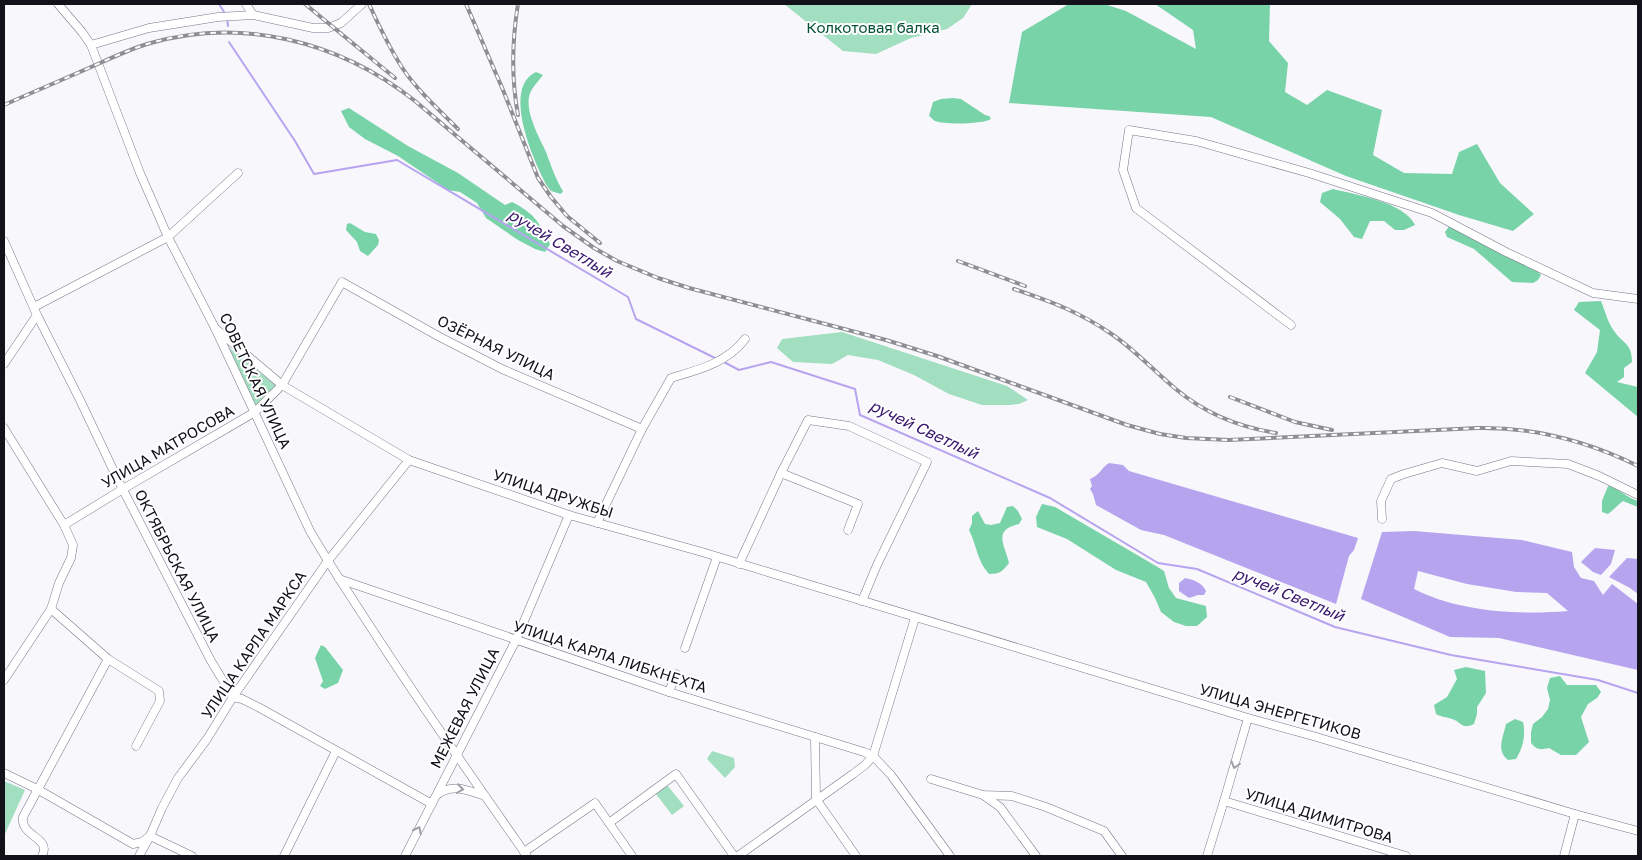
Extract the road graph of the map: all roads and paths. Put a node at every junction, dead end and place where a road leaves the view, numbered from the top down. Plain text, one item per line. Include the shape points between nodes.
1 (58, 4) edge
2 (246, 4) edge
3 (362, 4) edge
4 (253, 15) junction
5 (91, 45) junction
6 (238, 173) dead end
7 (168, 237) junction
8 (4, 241) edge
9 (342, 282) joint
10 (1638, 299) edge
11 (35, 311) junction
12 (1291, 326) dead end
13 (215, 328) junction
14 (744, 339) dead end
15 (4, 364) edge
16 (282, 385) junction
17 (255, 412) junction
18 (4, 428) edge
19 (642, 429) junction
20 (409, 460) junction
21 (781, 473) junction
22 (122, 489) junction
23 (1638, 495) edge
24 (569, 515) junction
25 (1382, 519) dead end
26 (597, 523) junction
27 (64, 525) junction
28 (848, 530) dead end
29 (717, 557) junction
30 (328, 562) junction
31 (739, 564) junction
32 (339, 579) junction
33 (862, 600) junction
34 (51, 609) junction
35 (915, 618) junction
36 (516, 640) junction
37 (685, 648) dead end
38 (108, 659) junction
39 (676, 674) dead end
40 (4, 680) edge
41 (669, 692) junction
42 (233, 697) junction
43 (1248, 718) junction
44 (815, 737) junction
45 (136, 746) dead end
46 (336, 750) junction
47 (456, 755) junction
48 (873, 756) junction
49 (4, 773) edge
50 (932, 779) dead end
51 (37, 789) junction
52 (983, 795) junction
53 (436, 796) junction
54 (485, 796) junction
55 (816, 799) junction
56 (1224, 801) junction
57 (432, 804) junction
58 (1575, 814) junction
59 (609, 823) junction
60 (1638, 831) edge
61 (150, 836) junction
62 (133, 844) junction
63 (526, 854) edge
64 (42, 856) edge
65 (138, 856) edge
66 (192, 856) edge
67 (284, 856) edge
68 (405, 856) edge
69 (632, 856) edge
70 (734, 856) edge
71 (738, 856) edge
72 (856, 856) edge
73 (950, 856) edge
74 (1036, 856) edge
75 (1122, 856) edge
76 (1207, 856) edge
77 (1406, 856) edge
78 (1564, 856) edge

1 - 5 street, СОВЕТСКАЯ УЛИЦА
2 - 4 street
3 - 4 street via 333,27 321,29
4 - 5 street via 148,28
5 - 7 street, СОВЕТСКАЯ УЛИЦА via 140,174
6 - 7 street
7 - 11 street
7 - 13 street, СОВЕТСКАЯ УЛИЦА
8 - 11 street, ОКТЯБРЬСКАЯ УЛИЦА
9 - 16 street, УЛИЦА МАТРОСОВА
9 - 19 street, ОЗЁРНАЯ УЛИЦА via 502,369
10 - 12 street via 1593,293 1432,213 1196,141 1129,130 1123,170 1136,208
11 - 15 street
11 - 22 street, ОКТЯБРЬСКАЯ УЛИЦА
13 - 16 street, УЛИЦА ДРУЖБЫ
13 - 17 street, СОВЕТСКАЯ УЛИЦА
14 - 19 street via 738,348 716,363 671,378
16 - 17 street, УЛИЦА МАТРОСОВА
16 - 20 street, УЛИЦА ДРУЖБЫ
17 - 22 street, УЛИЦА МАТРОСОВА
17 - 30 street, СОВЕТСКАЯ УЛИЦА via 306,524
18 - 27 street
19 - 26 street
20 - 24 street, УЛИЦА ДРУЖБЫ
20 - 30 street, УЛИЦА КАРЛА МАРКСА
21 - 28 street via 858,504
21 - 31 street
21 - 33 street via 808,420 849,426 927,462
22 - 27 street, УЛИЦА МАТРОСОВА
22 - 42 street, ОКТЯБРЬСКАЯ УЛИЦА
23 - 25 street via 1568,464 1511,461 1477,471 1442,463 1391,479 1381,501
24 - 26 street, УЛИЦА ДРУЖБЫ
24 - 36 street, МЕЖЕВАЯ УЛИЦА
26 - 29 street, УЛИЦА ДРУЖБЫ
27 - 34 street via 73,550
29 - 31 street, УЛИЦА ДРУЖБЫ
29 - 37 street
30 - 32 street, СОВЕТСКАЯ УЛИЦА
30 - 42 street, УЛИЦА КАРЛА МАРКСА
31 - 33 street, УЛИЦА ДРУЖБЫ
32 - 36 street, УЛИЦА КАРЛА ЛИБКНЕХТА
32 - 47 street, СОВЕТСКАЯ УЛИЦА
33 - 35 street, УЛИЦА ДРУЖБЫ
34 - 38 street
34 - 40 street
35 - 43 street, УЛИЦА ЭНЕРГЕТИКОВ
35 - 48 street
36 - 41 street, УЛИЦА КАРЛА ЛИБКНЕХТА
36 - 47 street, МЕЖЕВАЯ УЛИЦА
38 - 45 street via 159,691 160,701
38 - 51 street
39 - 41 street
41 - 44 street, УЛИЦА КАРЛА ЛИБКНЕХТА
42 - 46 street via 260,708
42 - 61 street, УЛИЦА КАРЛА МАРКСА via 178,778
43 -> 56 street
43 - 58 street, УЛИЦА ЭНЕРГЕТИКОВ
44 - 48 street, УЛИЦА КАРЛА ЛИБКНЕХТА
44 - 55 street
46 - 57 street
46 - 67 street
47 - 53 street, МЕЖЕВАЯ УЛИЦА
47 - 54 street, СОВЕТСКАЯ УЛИЦА
48 - 55 street
48 - 73 street via 891,775
49 - 51 street
50 - 52 street
51 - 62 street
51 - 64 street via 22,823 43,843
52 - 74 street via 1000,807
52 - 75 street via 1012,796 1104,831
53 -> 54 street via 452,788
53 - 57 street, МЕЖЕВАЯ УЛИЦА
54 - 63 street, СОВЕТСКАЯ УЛИЦА
55 - 71 street
55 - 72 street
56 - 76 street
56 - 77 street, УЛИЦА ДИМИТРОВА
68 -> 57 street, МЕЖЕВАЯ УЛИЦА
58 - 60 street, УЛИЦА ЭНЕРГЕТИКОВ
58 - 78 street
59 - 63 street via 595,803
59 - 69 street
59 - 70 street via 676,774
61 - 62 street
61 - 65 street, УЛИЦА КАРЛА МАРКСА
61 - 66 street
62 - 65 street

